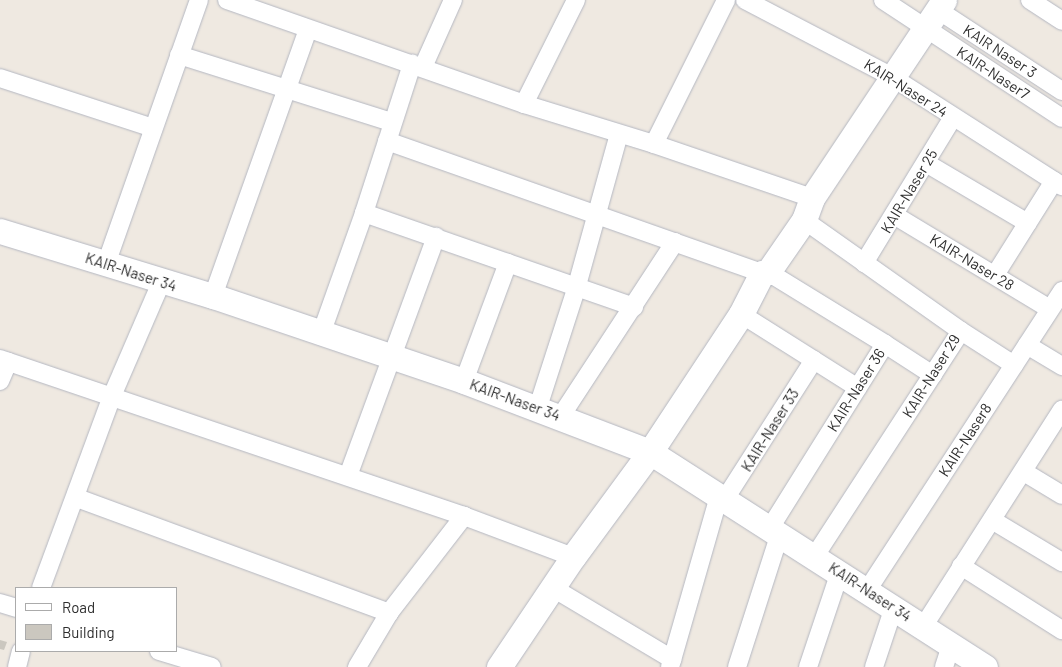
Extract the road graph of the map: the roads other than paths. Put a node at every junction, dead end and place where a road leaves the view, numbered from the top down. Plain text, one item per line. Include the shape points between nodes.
1 (199, 0) edge
2 (227, 0) edge
3 (454, 0) edge
4 (576, 0) edge
5 (726, 0) edge
6 (745, 0) edge
7 (883, 0) edge
8 (1030, 0) edge
9 (936, 13) edge
10 (1062, 21) edge
11 (308, 29) junction
12 (179, 55) junction
13 (418, 65) junction
14 (892, 77) junction
15 (0, 78) edge
16 (288, 91) junction
17 (1062, 91) edge
18 (524, 104) junction
19 (953, 118) junction
20 (1062, 118) edge
21 (392, 122) junction
22 (153, 128) junction
23 (619, 134) junction
24 (387, 141) junction
25 (654, 144) junction
26 (926, 163) junction
27 (1058, 184) edge
28 (808, 209) junction
29 (596, 212) junction
30 (364, 213) junction
31 (894, 215) junction
32 (1028, 223) junction
33 (0, 230) edge
34 (436, 237) junction
35 (675, 242) junction
36 (508, 263) junction
37 (864, 263) junction
38 (106, 264) junction
39 (765, 273) junction
40 (995, 275) junction
41 (161, 283) junction
42 (576, 289) junction
43 (1062, 291) edge
44 (213, 296) junction
45 (634, 307) junction
46 (1050, 309) junction
47 (741, 314) junction
48 (961, 332) junction
49 (321, 334) junction
50 (885, 344) junction
51 (1027, 345) junction
52 (394, 358) junction
53 (4, 360) edge
54 (814, 360) junction
55 (1014, 365) junction
56 (1062, 366) edge
57 (933, 375) junction
58 (0, 381) edge
59 (464, 381) junction
60 (858, 388) junction
61 (112, 396) junction
62 (538, 407) junction
63 (561, 416) junction
64 (1060, 420) edge
65 (650, 452) junction
66 (1024, 472) junction
67 (348, 476) junction
68 (1062, 495) edge
69 (77, 498) junction
70 (722, 498) junction
71 (464, 516) junction
72 (992, 520) junction
73 (775, 530) junction
74 (815, 556) junction
75 (573, 557) junction
76 (1062, 562) edge
77 (961, 566) junction
78 (840, 572) junction
79 (41, 587) edge
80 (553, 588) junction
81 (868, 589) junction
82 (0, 603) edge
83 (894, 607) junction
84 (15, 608) edge
85 (389, 613) junction
86 (923, 627) junction
87 (1062, 630) edge
88 (21, 652) edge
89 (162, 652) edge
90 (948, 657) edge
91 (671, 663) edge
92 (17, 667) edge
93 (212, 667) edge
94 (357, 667) edge
95 (499, 667) edge
96 (737, 667) edge
97 (808, 667) edge
98 (874, 667) edge
99 (985, 667) edge

1 - 12 street
2 - 11 street, KAIR-Naser 29
3 - 13 street
4 - 18 street
5 - 25 street
6 - 14 street, KAIR-Naser 24
7 - 9 street
8 - 10 street
9 - 14 street
9 - 17 street, KAIR Naser 3
9 - 20 street, KAIR-Naser7
11 - 13 street, KAIR-Naser 29
11 - 16 street
12 - 16 street
12 - 22 street
13 - 18 street, KAIR-Naser 29
13 - 21 street
14 - 19 street, KAIR-Naser 24
14 - 28 street
15 - 22 street
16 - 21 street
16 - 44 street
18 - 23 street, KAIR-Naser 29
19 - 26 street, KAIR-Naser 25
19 - 27 street, KAIR-Naser 24
21 - 24 street
22 - 38 street
23 - 25 street, KAIR-Naser 29
23 - 29 street
24 - 29 street, KAIR-Naser 36
24 - 30 street
25 - 28 street, KAIR-Naser 29
26 - 31 street, KAIR-Naser 25
26 - 32 street
27 - 32 street
28 - 37 street, KAIR-Naser 29
28 - 39 street
29 - 35 street, KAIR-Naser 36
29 - 42 street
30 - 34 street
30 - 49 street
31 - 37 street, KAIR-Naser 25
31 - 40 street, KAIR-Naser 28
32 - 40 street
33 - 38 street, KAIR-Naser 34
34 - 36 street
34 - 52 street
35 - 39 street, KAIR-Naser 36
35 - 45 street
36 - 42 street
36 - 59 street
37 - 48 street, KAIR-Naser 29
38 - 41 street, KAIR-Naser 34
39 - 47 street
39 - 50 street, KAIR-Naser 36
40 - 46 street, KAIR-Naser 28
41 - 44 street, KAIR-Naser 34
41 - 61 street
42 - 45 street
42 - 62 street
43 - 46 street, KAIR-Naser8
44 - 49 street, KAIR-Naser 34
45 - 63 street
46 - 51 street, KAIR-Naser8
47 - 54 street
47 - 65 street
48 - 55 street
48 - 57 street, KAIR-Naser 29
49 - 52 street, KAIR-Naser 34
50 - 57 street
50 - 60 street, KAIR-Naser 36
51 - 55 street, KAIR-Naser8
51 - 56 street
52 - 59 street, KAIR-Naser 34
52 - 67 street
53 - 58 street
53 - 61 street
54 - 60 street
54 - 70 street, KAIR-Naser 33
55 - 81 street, KAIR-Naser8
57 - 74 street, KAIR-Naser 29
59 - 62 street, KAIR-Naser 34
60 - 73 street, KAIR-Naser 36
61 - 67 street
61 - 69 street
62 - 63 street, KAIR-Naser 34
63 - 65 street, KAIR-Naser 34
64 - 66 street
65 - 70 street, KAIR-Naser 34
65 - 75 street
66 - 68 street
66 - 72 street
67 - 71 street
69 - 79 street
69 - 85 street
70 - 73 street, KAIR-Naser 34
70 - 91 street, KAIR-Naser 33
71 - 75 street
71 - 85 street
72 - 76 street
72 - 77 street
73 - 74 street, KAIR-Naser 34
73 - 96 street, KAIR-Naser 36
74 - 78 street, KAIR-Naser 34
75 - 80 street
77 - 86 street
77 - 87 street
78 - 81 street, KAIR-Naser 34
78 - 97 street
80 - 91 street
80 - 95 street
81 - 83 street, KAIR-Naser 34
82 - 84 street
83 - 86 street, KAIR-Naser 34
83 - 98 street
85 - 94 street
86 - 90 street, KAIR-Naser 34
88 - 92 street
89 - 93 street
90 - 99 street, KAIR-Naser 34

